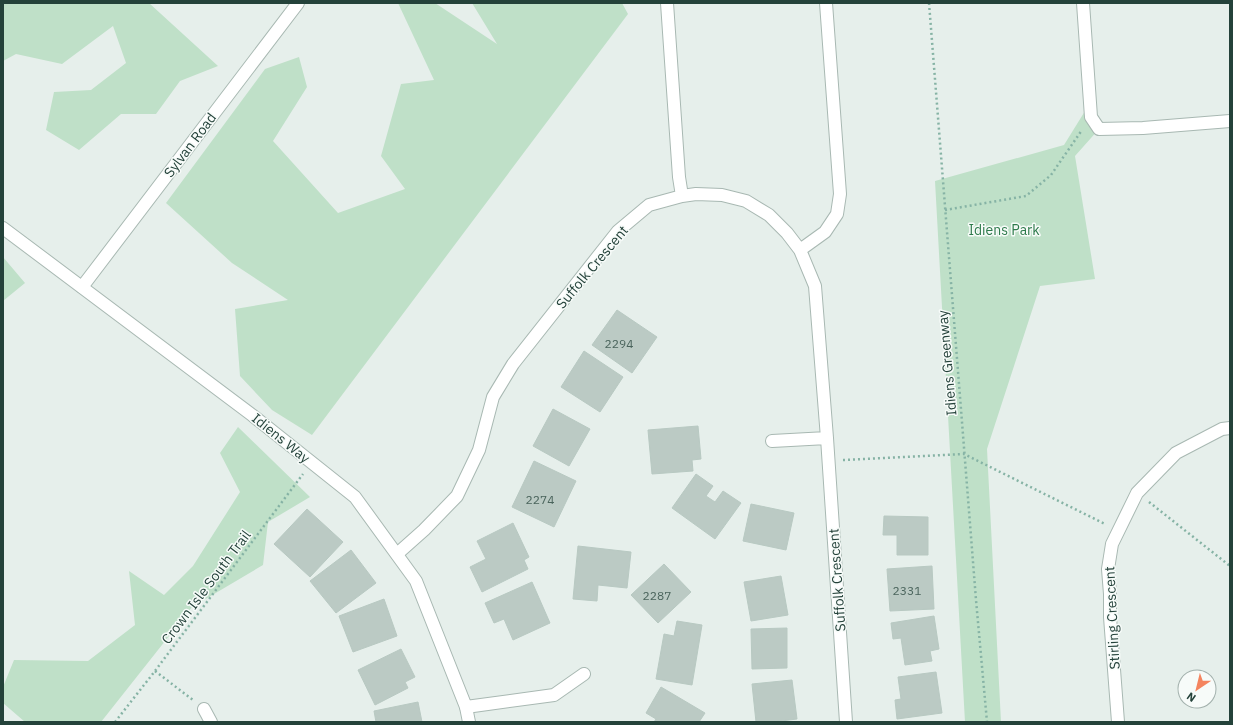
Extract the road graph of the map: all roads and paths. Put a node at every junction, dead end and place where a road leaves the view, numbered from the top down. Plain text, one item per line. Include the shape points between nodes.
1 (298, 3) edge
2 (667, 3) edge
3 (826, 3) edge
4 (929, 3) edge
5 (1083, 3) edge
6 (1091, 117) junction
7 (1230, 121) edge
8 (682, 196) junction
9 (945, 210) junction
10 (3, 228) edge
11 (800, 250) junction
12 (82, 287) junction
13 (1230, 428) edge
14 (827, 438) junction
15 (772, 441) dead end
16 (964, 454) junction
17 (828, 460) junction
18 (311, 463) junction
19 (1137, 492) junction
20 (1118, 530) junction
21 (397, 554) junction
22 (1230, 566) edge
23 (155, 671) junction
24 (584, 674) dead end
25 (466, 707) junction
26 (204, 709) joint
27 (115, 722) edge
28 (210, 722) edge
29 (469, 722) edge
30 (846, 722) edge
31 (987, 722) edge
32 (1118, 722) edge

1 - 12 street, Sylvan Road
2 - 8 street
3 - 11 street via 840,194 837,214 825,232
4 - 9 path, Idiens Greenway
5 - 6 street
6 - 7 street via 1099,129
6 - 9 path via 1052,175 1026,196
8 - 11 street, Suffolk Crescent via 722,195 746,201 769,215
8 - 21 street, Suffolk Crescent via 649,205 618,231 514,364 493,397 479,450 457,496
9 - 16 path, Idiens Greenway
10 - 12 street, Idiens Way
11 - 14 street, Suffolk Crescent via 814,286
12 - 18 street, Idiens Way via 252,415
13 - 19 street, Stirling Crescent via 1222,428 1176,453
14 - 15 street
14 - 17 street, Suffolk Crescent
16 - 17 path
16 - 20 path
16 - 31 path, Idiens Greenway
17 - 30 street, Suffolk Crescent
18 - 21 street, Idiens Way via 355,498
18 - 23 path, Crown Isle South Trail
19 - 20 street, Stirling Crescent
19 - 22 path
20 - 32 street, Stirling Crescent via 1112,544 1108,569
21 - 25 street, Idiens Way via 416,581
23 - 26 path
23 - 27 path, Crown Isle South Trail
24 - 25 street via 554,695
25 - 29 street, Idiens Way
26 - 28 street

